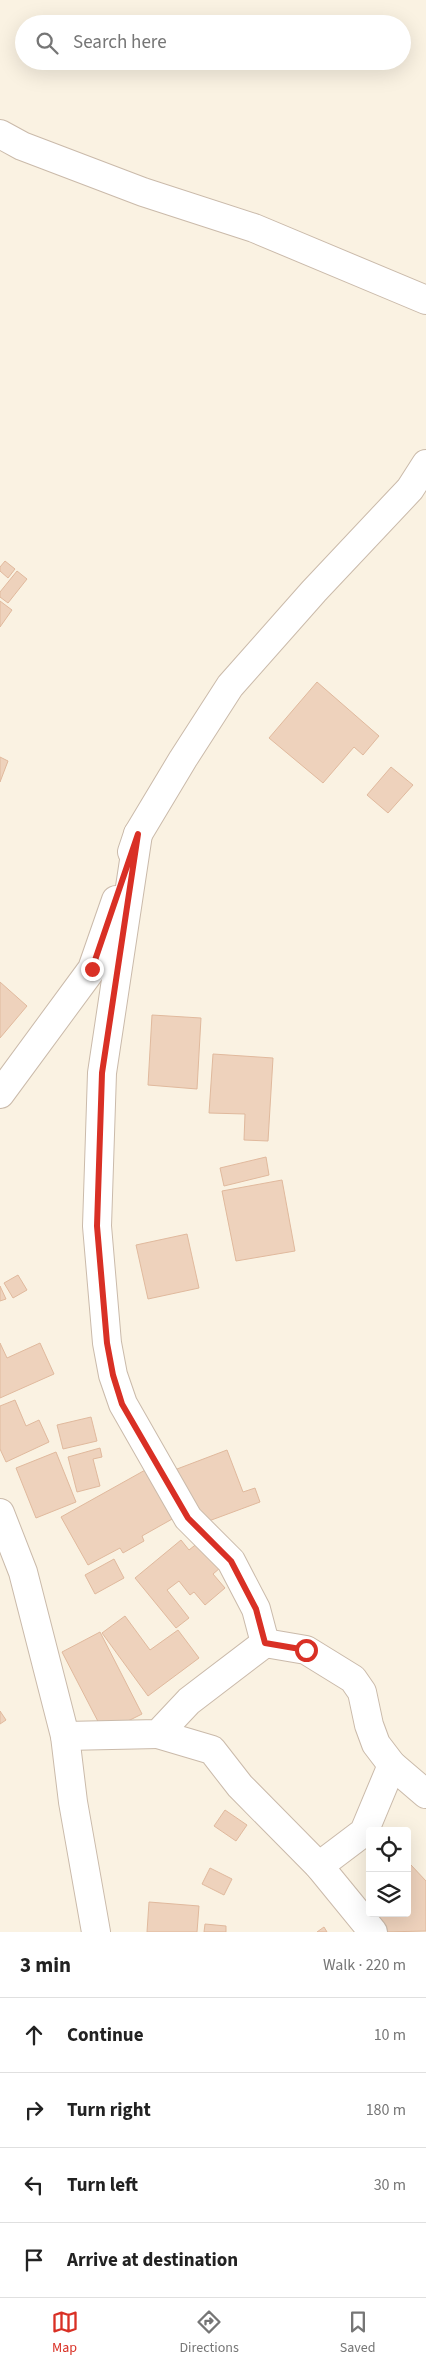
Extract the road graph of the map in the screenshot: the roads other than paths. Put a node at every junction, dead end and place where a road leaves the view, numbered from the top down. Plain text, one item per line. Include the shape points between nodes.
1 (0, 134) edge
2 (426, 300) edge
3 (426, 464) edge
4 (418, 488) edge
5 (138, 834) junction
6 (0, 1094) edge
7 (0, 1513) edge
8 (265, 1643) junction
9 (158, 1734) junction
10 (65, 1736) junction
11 (392, 1765) junction
12 (426, 1794) edge
13 (319, 1866) junction
14 (96, 1932) edge
15 (373, 1932) edge

1 - 2 street via 22,146 143,192 254,228
3 - 4 street
4 - 5 street via 314,591 230,686 182,758
5 - 6 street via 92,969
5 - 8 street via 102,1073 97,1226 107,1343 122,1404 188,1518 231,1561 256,1609
7 - 10 street via 23,1572
8 - 9 street via 189,1701
8 - 11 street via 306,1650 353,1679 362,1692 376,1744
9 - 10 street
9 - 13 street via 212,1750 240,1786
10 - 14 street
11 - 12 street
11 - 13 street via 364,1832
13 - 15 street

